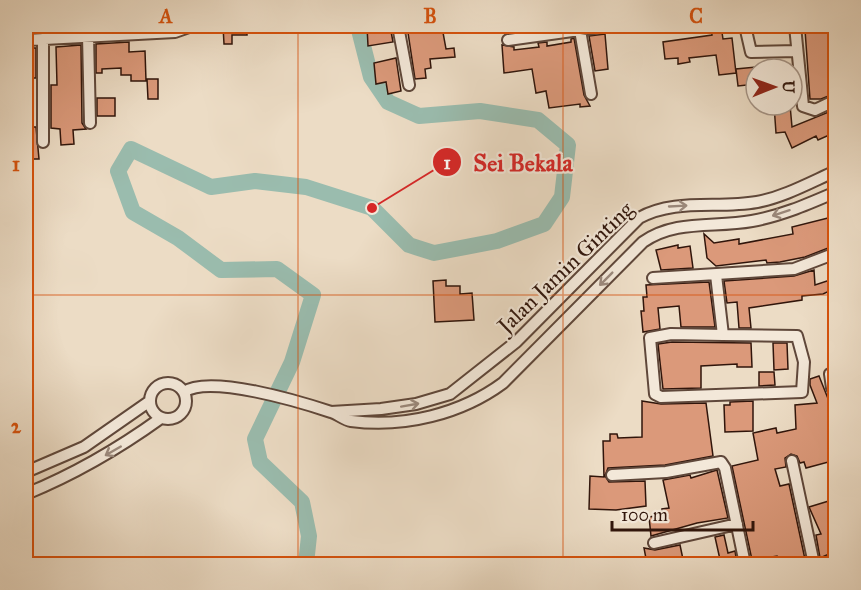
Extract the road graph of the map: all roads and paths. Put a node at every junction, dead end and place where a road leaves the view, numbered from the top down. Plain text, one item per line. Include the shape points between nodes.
1 (192, 26) edge
2 (398, 26) edge
3 (608, 26) edge
4 (746, 26) edge
5 (795, 26) edge
6 (572, 29) edge
7 (88, 36) junction
8 (43, 39) junction
9 (26, 40) edge
10 (508, 40) dead end
11 (796, 51) junction
12 (409, 85) dead end
13 (591, 94) dead end
14 (836, 100) edge
15 (90, 123) dead end
16 (43, 142) dead end
17 (836, 171) edge
18 (836, 192) edge
19 (836, 253) edge
20 (716, 275) junction
21 (653, 278) dead end
22 (723, 334) junction
23 (836, 371) edge
24 (184, 392) junction
25 (836, 393) edge
26 (150, 401) junction
27 (331, 412) junction
28 (161, 418) junction
29 (792, 461) dead end
30 (26, 472) edge
31 (612, 475) dead end
32 (26, 494) edge
33 (736, 524) junction
34 (654, 543) dead end
35 (836, 560) edge
36 (745, 564) edge
37 (814, 564) edge
38 (825, 564) edge

1 - 7 street via 175,32
2 - 12 street
3 - 6 street
4 - 11 street via 751,52
5 - 11 street
6 - 10 street
6 - 13 street
7 - 8 street
7 - 15 street
8 - 9 street
8 - 16 street
11 - 14 street via 803,106 815,110
27 -> 17 street, Jalan Jamin Ginting via 416,404 450,394 516,342 649,212 669,207 758,202
18 -> 27 street, Jalan Jamin Ginting via 750,222 677,227 655,233 503,382 477,401 419,419 382,423 348,421
19 - 20 street via 794,269
20 - 21 street
20 - 22 street
22 - 22 street via 650,338 655,394 661,397 802,392 804,362 797,336
23 - 25 street via 829,380
24 - 26 street via 173,383 162,384 153,391
24 - 27 street, Jalan Jamin Ginting via 208,384 243,388
24 - 28 street via 186,403 180,415 168,420
26 - 28 street via 151,409
26 - 30 street via 84,447
28 -> 32 street via 120,448
29 - 37 street
31 - 33 street via 658,473 721,462
33 - 34 street
33 - 36 street
35 - 38 street

